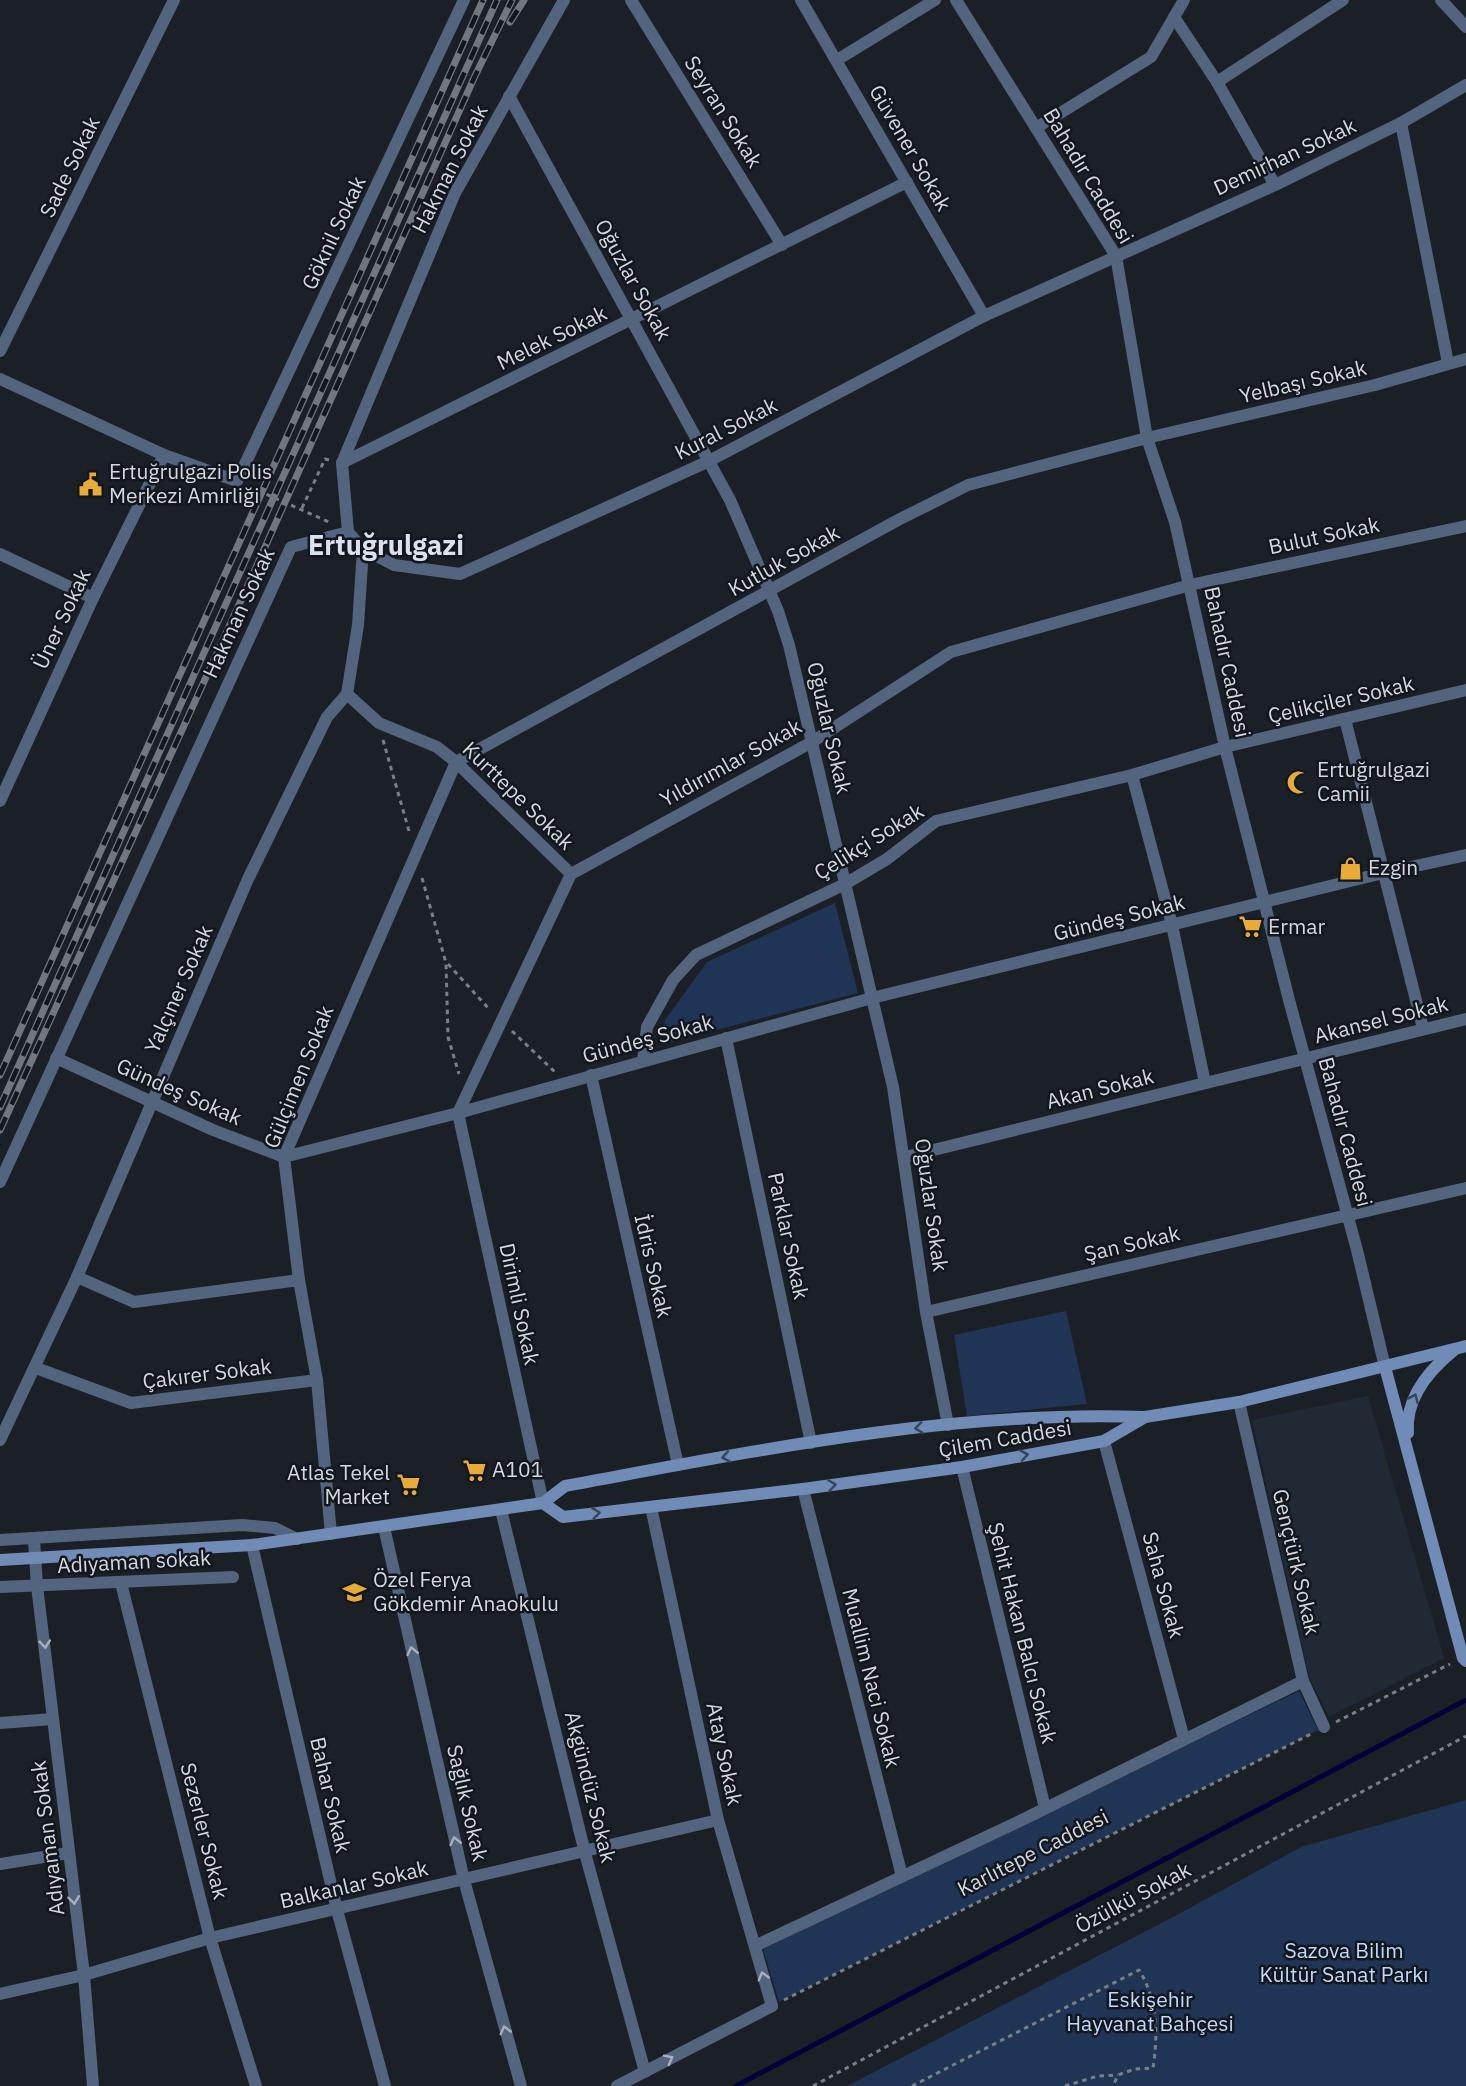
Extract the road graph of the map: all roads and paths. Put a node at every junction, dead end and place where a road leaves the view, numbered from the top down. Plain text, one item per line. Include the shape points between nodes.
1 (174, 0) edge
2 (464, 0) edge
3 (564, 0) edge
4 (631, 0) edge
5 (801, 0) edge
6 (935, 0) edge
7 (956, 0) edge
8 (1184, 0) edge
9 (1343, 0) edge
10 (1441, 0) edge
11 (1174, 17) junction
12 (1466, 27) edge
13 (837, 60) junction
14 (1217, 82) junction
15 (1466, 85) edge
16 (509, 96) junction
17 (1401, 123) junction
18 (1036, 128) junction
19 (907, 182) junction
20 (1275, 185) junction
21 (782, 244) junction
22 (1116, 256) junction
23 (984, 316) junction
24 (633, 320) junction
25 (0, 351) edge
26 (1466, 359) edge
27 (1448, 363) junction
28 (0, 379) edge
29 (1147, 438) junction
30 (164, 455) junction
31 (325, 459) dead end
32 (707, 462) junction
33 (342, 463) junction
34 (241, 483) junction
35 (302, 508) junction
36 (1466, 526) edge
37 (348, 532) junction
38 (363, 549) junction
39 (0, 554) edge
40 (1190, 585) junction
41 (769, 592) junction
42 (93, 598) junction
43 (1466, 690) edge
44 (347, 694) junction
45 (1345, 719) junction
46 (379, 723) junction
47 (812, 742) junction
48 (1225, 747) junction
49 (456, 762) junction
50 (1132, 775) junction
51 (0, 801) edge
52 (1466, 855) edge
53 (416, 856) junction
54 (1383, 873) junction
55 (571, 874) junction
56 (845, 884) junction
57 (1264, 902) junction
58 (1172, 925) junction
59 (872, 998) junction
60 (1466, 1019) edge
61 (1423, 1028) junction
62 (726, 1038) junction
63 (1305, 1058) junction
64 (56, 1059) junction
65 (643, 1061) junction
66 (591, 1075) junction
67 (1205, 1083) junction
68 (466, 1096) junction
69 (151, 1101) junction
70 (458, 1113) junction
71 (284, 1157) junction
72 (905, 1157) junction
73 (0, 1182) edge
74 (1466, 1188) edge
75 (1347, 1214) junction
76 (77, 1277) junction
77 (299, 1280) junction
78 (926, 1312) junction
79 (1461, 1348) edge
80 (1385, 1367) junction
81 (36, 1368) junction
82 (317, 1380) junction
83 (1239, 1402) junction
84 (1145, 1417) junction
85 (948, 1425) junction
86 (0, 1440) edge
87 (1104, 1441) junction
88 (811, 1443) junction
89 (1409, 1456) junction
90 (678, 1465) junction
91 (962, 1467) junction
92 (803, 1489) junction
93 (543, 1503) junction
94 (651, 1507) junction
95 (501, 1510) junction
96 (384, 1527) junction
97 (331, 1534) junction
98 (297, 1539) junction
99 (0, 1540) edge
100 (34, 1540) junction
101 (247, 1546) junction
102 (0, 1560) edge
103 (232, 1577) dead end
104 (121, 1583) junction
105 (37, 1586) junction
106 (0, 1587) edge
107 (1465, 1658) edge
108 (1303, 1682) junction
109 (53, 1719) junction
110 (0, 1723) edge
111 (1324, 1727) junction
112 (1466, 1736) edge
113 (1184, 1739) junction
114 (1045, 1808) junction
115 (718, 1820) junction
116 (68, 1853) junction
117 (585, 1853) junction
118 (0, 1864) edge
119 (902, 1876) junction
120 (464, 1880) junction
121 (337, 1911) junction
122 (210, 1938) junction
123 (755, 1946) junction
124 (84, 1975) junction
125 (0, 1994) edge
126 (772, 2006) junction
127 (645, 2072) junction
128 (1118, 2075) junction
129 (93, 2086) edge
130 (256, 2086) edge
131 (385, 2086) edge
132 (521, 2086) edge
133 (617, 2086) edge
134 (813, 2086) edge
135 (912, 2086) edge
136 (1065, 2086) edge
137 (1113, 2086) edge

1 - 25 street, Sade Sokak
2 - 34 street, Göknil Sokak
3 - 16 street, Hakman Sokak
4 - 21 street, Seyran Sokak
5 - 13 street, Güvener Sokak
6 - 13 street
7 - 18 street, Bahadır Caddesi
8 - 11 street
9 - 14 street
10 - 12 street
11 - 14 street
11 - 18 street via 1151,57
13 - 19 street, Güvener Sokak
14 - 20 street
15 - 17 street, Demirhan Sokak
16 - 24 street, Oğuzlar Sokak
16 - 33 street, Hakman Sokak via 455,193
17 - 20 street, Demirhan Sokak
17 - 27 street
18 - 22 street, Bahadır Caddesi
19 - 21 street, Melek Sokak
19 - 23 street, Güvener Sokak
20 - 22 street, Demirhan Sokak
21 - 24 street, Melek Sokak
22 - 23 street, Kural Sokak
22 - 29 street, Bahadır Caddesi
23 - 32 street, Kural Sokak
24 - 32 street, Oğuzlar Sokak
24 - 33 street, Melek Sokak
26 - 27 street, Yelbaşı Sokak
27 - 29 street, Yelbaşı Sokak via 1375,385
28 - 30 street
29 - 40 street, Bahadır Caddesi via 1175,522
29 - 41 street, Kutluk Sokak via 968,485
30 - 34 street
30 - 42 street, Üner Sokak
31 - 35 path
32 - 38 street, Kural Sokak via 459,574 394,565
32 - 41 street, Oğuzlar Sokak via 730,500
33 - 37 street, Hakman Sokak
34 - 35 path
35 - 37 path
36 - 40 street, Bulut Sokak
37 - 38 street, Kural Sokak
37 - 64 street, Hakman Sokak via 291,547
38 - 44 street via 358,625
39 - 42 street
40 - 47 street, Yıldırımlar Sokak via 951,652
40 - 48 street, Bahadır Caddesi
41 - 47 street, Oğuzlar Sokak via 789,645
41 - 49 street, Kutluk Sokak
42 - 51 street, Üner Sokak
43 - 45 street, Çelikçiler Sokak
44 - 46 street, Kurttepe Sokak
44 - 69 street, Yalçıner Sokak via 327,717 248,879
45 - 48 street, Çelikçiler Sokak
45 - 54 street
46 - 49 street, Kurttepe Sokak via 437,747
46 - 53 path
47 - 55 street, Yıldırımlar Sokak
47 - 56 street, Oğuzlar Sokak
48 - 50 street, Çelikçi Sokak
48 - 57 street, Bahadır Caddesi
49 - 53 street, Gülçimen Sokak
49 - 55 street, Kurttepe Sokak
50 - 56 street, Çelikçi Sokak via 936,821 887,859
50 - 58 street
52 - 54 street, Gündeş Sokak
53 - 68 path via 446,963 448,1036
53 - 71 street, Gülçimen Sokak
54 - 57 street, Gündeş Sokak
54 - 61 street
55 - 68 street
56 - 59 street, Oğuzlar Sokak
56 - 65 street, Çelikçi Sokak via 696,955 672,980 647,1027
57 - 58 street, Gündeş Sokak
57 - 63 street, Bahadır Caddesi
58 - 59 street, Gündeş Sokak
58 - 67 street
59 - 62 street, Gündeş Sokak
59 - 72 street, Oğuzlar Sokak
60 - 61 street, Akansel Sokak
61 - 63 street, Akansel Sokak
62 - 65 street, Gündeş Sokak
62 - 88 street, Parklar Sokak
63 - 67 street, Akan Sokak
63 - 75 street, Bahadır Caddesi
64 - 69 street, Gündeş Sokak
64 - 73 street, Hakman Sokak
65 - 66 street, Gündeş Sokak
66 - 70 street, Gündeş Sokak
66 - 90 street, İdris Sokak
67 - 72 street, Akan Sokak
68 - 70 street
69 - 71 street, Gündeş Sokak
69 - 76 street, Yalçıner Sokak
70 - 71 street, Gündeş Sokak
70 - 93 street, Dirimli Sokak
71 - 77 street, Gülçimen Sokak
72 - 78 street, Oğuzlar Sokak
74 - 75 street, Şan Sokak
75 - 78 street, Şan Sokak
75 - 80 street, Bahadır Caddesi
76 - 77 street via 134,1302
76 - 81 street, Yalçıner Sokak
77 - 82 street, Gülçimen Sokak
78 - 85 street, Oğuzlar Sokak
79 - 80 main road, Çilem Caddesi
89 -> 79 main road via 1407,1426 1414,1396 1432,1371
80 - 83 main road, Çilem Caddesi
80 - 89 main road
81 - 82 street, Çakırer Sokak via 131,1403
81 - 86 street, Yalçıner Sokak
82 - 97 street, Gülçimen Sokak
83 - 84 main road, Çilem Caddesi
83 - 108 street, Gençtürk Sokak
84 - 85 main road via 1096,1415
84 - 87 main road, Çilem Caddesi
85 -> 88 main road
91 -> 87 main road, Çilem Caddesi
87 - 113 street, Saha Sokak
88 -> 90 main road
89 - 107 main road
90 - 93 main road via 565,1486
92 -> 91 main road, Çilem Caddesi
91 - 114 street, Şehit Hakan Balcı Sokak
92 - 94 main road, Çilem Caddesi
92 - 119 street, Muallim Naci Sokak
93 -> 94 main road, Çilem Caddesi via 563,1517
93 - 95 main road
94 - 115 street, Atay Sokak
95 - 96 main road
95 - 117 street, Akgündüz Sokak
96 - 97 main road
120 -> 96 street, Sağlık Sokak
97 - 98 main road
98 - 100 street via 274,1528 242,1525
98 - 101 main road
99 - 100 street
100 - 105 street, Adıyaman Sokak
101 - 102 main road
101 - 121 street, Bahar Sokak
103 - 104 street, Adıyaman sokak
104 - 105 street, Adıyaman sokak
104 - 122 street, Sezerler Sokak
105 - 106 street, Adıyaman sokak
105 -> 109 street, Adıyaman Sokak
107 - 111 path, Karlıtepe Caddesi
108 - 111 street, Gençtürk Sokak
108 - 113 street, Karlıtepe Caddesi
109 - 110 street
109 - 116 street, Adıyaman Sokak
111 - 126 path, Karlıtepe Caddesi
112 - 134 path, Özülkü Sokak
113 - 114 street, Karlıtepe Caddesi
114 - 119 street, Karlıtepe Caddesi
115 - 117 street, Balkanlar Sokak
115 - 123 street, Atay Sokak
116 - 118 street
116 -> 124 street, Adıyaman Sokak
117 - 120 street, Balkanlar Sokak
117 - 127 street, Akgündüz Sokak
119 - 123 street, Karlıtepe Caddesi
120 - 121 street, Balkanlar Sokak
132 -> 120 street, Sağlık Sokak
121 - 122 street, Balkanlar Sokak
121 - 131 street, Bahar Sokak
122 - 124 street, Balkanlar Sokak
122 - 130 street, Sezerler Sokak
126 -> 123 street, Atay Sokak
124 - 125 street, Balkanlar Sokak
124 - 129 street, Adıyaman Sokak
127 -> 126 street
127 - 133 street
128 - 135 path via 1153,2068 1156,2030 1152,1997 1139,1970
128 - 136 path via 1098,2076
128 - 137 path

